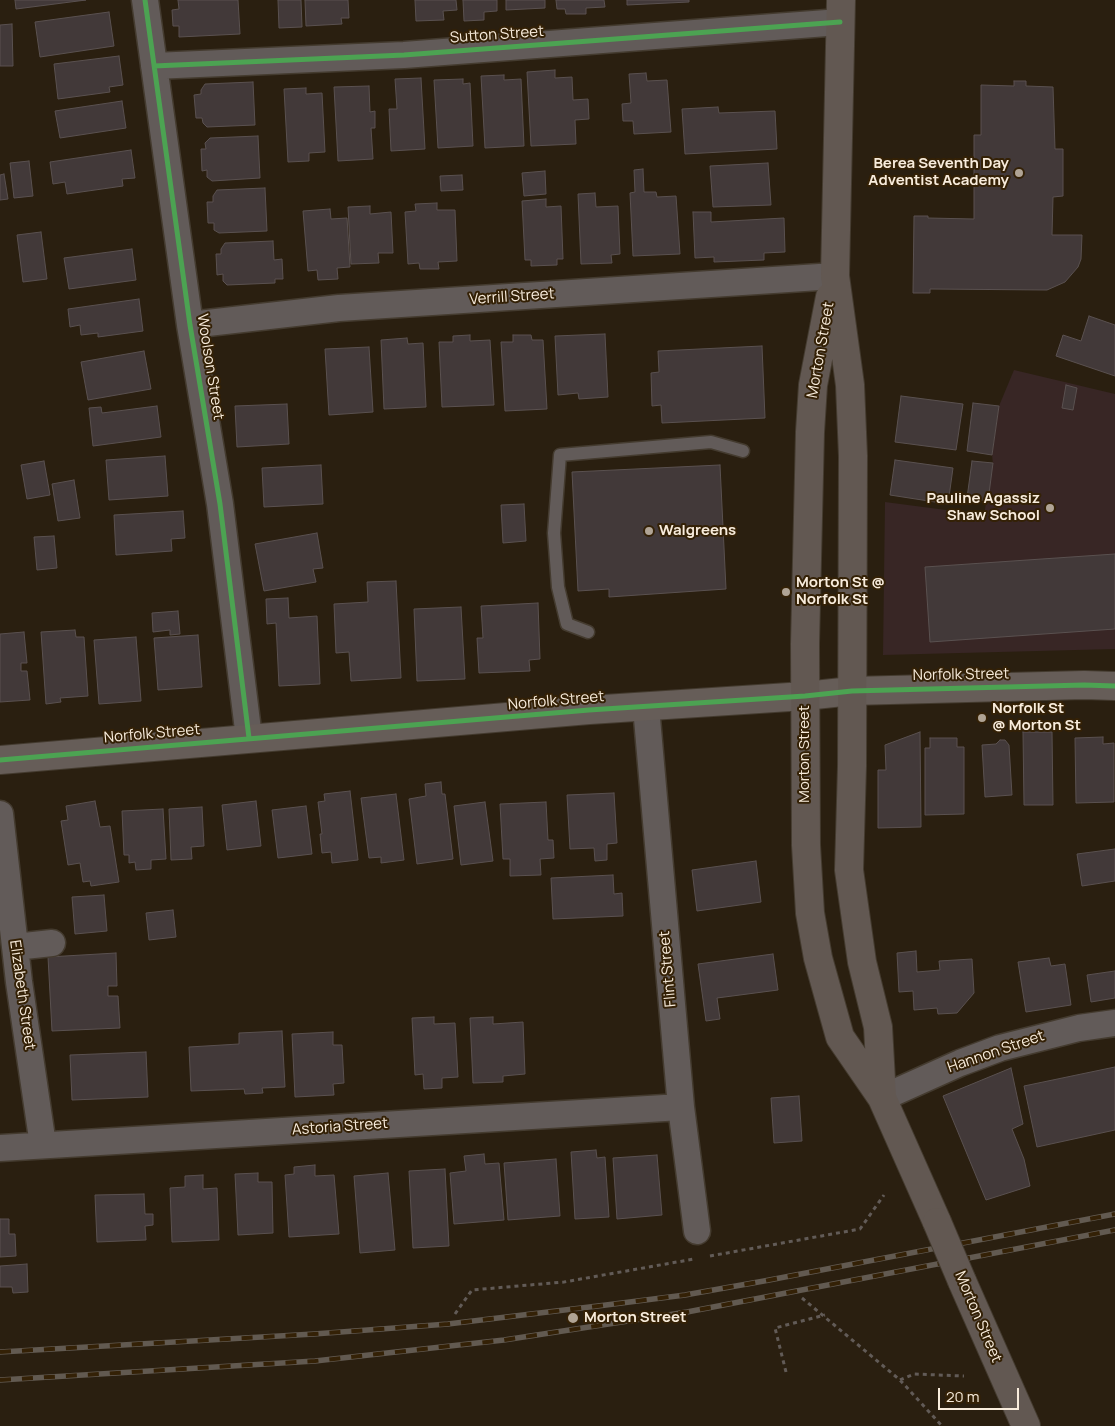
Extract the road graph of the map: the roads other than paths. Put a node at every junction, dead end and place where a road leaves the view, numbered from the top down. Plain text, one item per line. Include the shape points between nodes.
1 (145, 0) edge
2 (840, 11) edge
3 (154, 66) junction
4 (835, 276) junction
5 (190, 325) junction
6 (743, 451) dead end
7 (588, 632) dead end
8 (1115, 686) edge
9 (852, 690) junction
10 (805, 696) junction
11 (646, 706) junction
12 (249, 738) junction
13 (0, 760) edge
14 (0, 814) edge
15 (52, 942) dead end
16 (15, 947) junction
17 (1115, 1023) edge
18 (882, 1098) junction
19 (681, 1107) junction
20 (43, 1145) junction
21 (0, 1148) edge
22 (697, 1231) dead end
23 (1026, 1426) edge

1 - 3 street, Woolson Street
2 - 3 street, Sutton Street via 404,55
2 - 4 highway, Morton Street
3 - 5 street, Woolson Street
4 - 5 street, Verrill Street via 339,308
4 - 9 highway, Morton Street via 850,385
4 - 10 highway, Morton Street via 813,385
5 - 12 street, Woolson Street via 220,504
6 - 7 lane via 710,442 560,455 554,533 558,587 567,624
8 - 9 main road, Norfolk Street
9 - 10 main road, Norfolk Street
9 - 18 highway, Morton Street via 850,887 862,962 878,1027
10 - 11 main road, Norfolk Street
10 - 18 highway, Morton Street via 806,845 813,932 840,1037
11 - 12 main road, Norfolk Street
11 - 19 street, Flint Street
12 - 13 main road, Norfolk Street
14 - 16 street, Elizabeth Street
15 - 16 street
16 - 20 street, Elizabeth Street
17 - 18 street, Hannon Street via 1070,1030 1000,1048
18 - 23 highway, Morton Street, bridge
19 - 20 street, Astoria Street
19 - 22 street, Flint Street
20 - 21 street, Astoria Street

